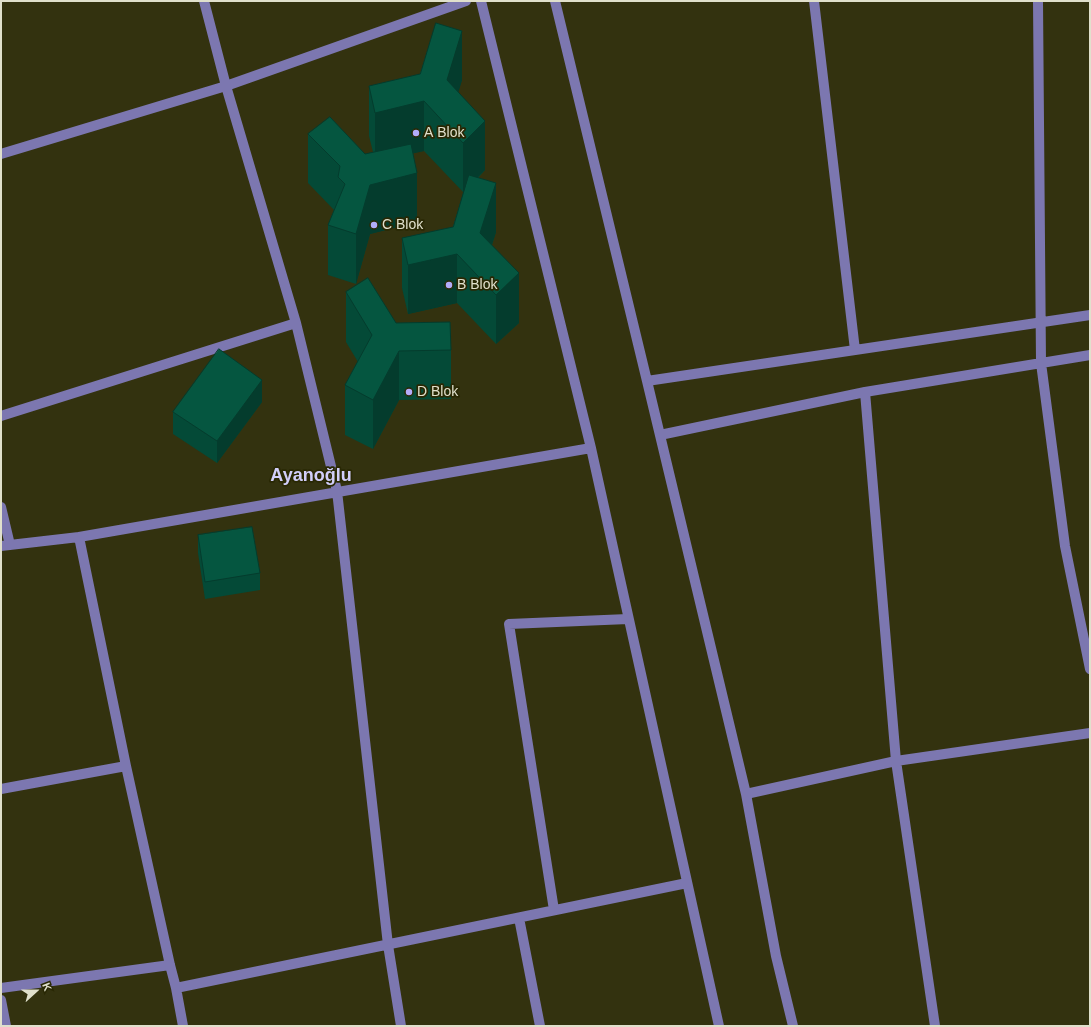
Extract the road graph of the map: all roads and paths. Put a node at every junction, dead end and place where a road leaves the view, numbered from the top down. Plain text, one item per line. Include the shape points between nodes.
1 (204, 1) edge
2 (466, 1) edge
3 (481, 1) edge
4 (555, 1) edge
5 (814, 1) edge
6 (1038, 1) edge
7 (226, 86) junction
8 (1, 154) edge
9 (1090, 315) edge
10 (1041, 322) junction
11 (296, 323) junction
12 (855, 350) junction
13 (1090, 355) edge
14 (1041, 363) junction
15 (647, 381) junction
16 (865, 392) junction
17 (1, 416) edge
18 (660, 435) junction
19 (591, 448) junction
20 (337, 491) junction
21 (1, 507) edge
22 (79, 537) junction
23 (6, 545) edge
24 (628, 619) junction
25 (1090, 669) edge
26 (1090, 733) edge
27 (896, 761) junction
28 (126, 766) junction
29 (1, 788) edge
30 (746, 794) junction
31 (687, 883) junction
32 (554, 910) junction
33 (519, 918) junction
34 (388, 945) junction
35 (170, 965) junction
36 (1, 988) edge
37 (176, 988) junction
38 (1, 1000) edge
39 (6, 1026) edge
40 (183, 1026) edge
41 (401, 1026) edge
42 (540, 1026) edge
43 (719, 1026) edge
44 (792, 1026) edge
45 (935, 1026) edge

1 - 7 street
2 - 7 street
3 - 19 street
4 - 15 street
5 - 12 street
6 - 10 street
7 - 8 street
7 - 11 street
9 - 10 street
10 - 12 street
10 - 14 street
11 - 17 street
11 - 20 street
12 - 15 street
13 - 14 street
14 - 16 street
14 - 25 street via 1066,546
15 - 18 street
16 - 18 street
16 - 27 street
18 - 30 street
19 - 20 street
19 - 24 street
20 - 22 street
20 - 34 street
21 - 23 street
22 - 23 street
22 - 28 street
24 - 31 street
24 - 32 street via 509,624
26 - 27 street
27 - 30 street
27 - 45 street
28 - 29 street
28 - 35 street
30 - 44 street via 776,956
31 - 32 street
31 - 43 street
32 - 33 street
33 - 34 street
33 - 42 street
34 - 37 street
34 - 41 street
35 - 36 street
35 - 37 street
37 - 40 street
38 - 39 street

